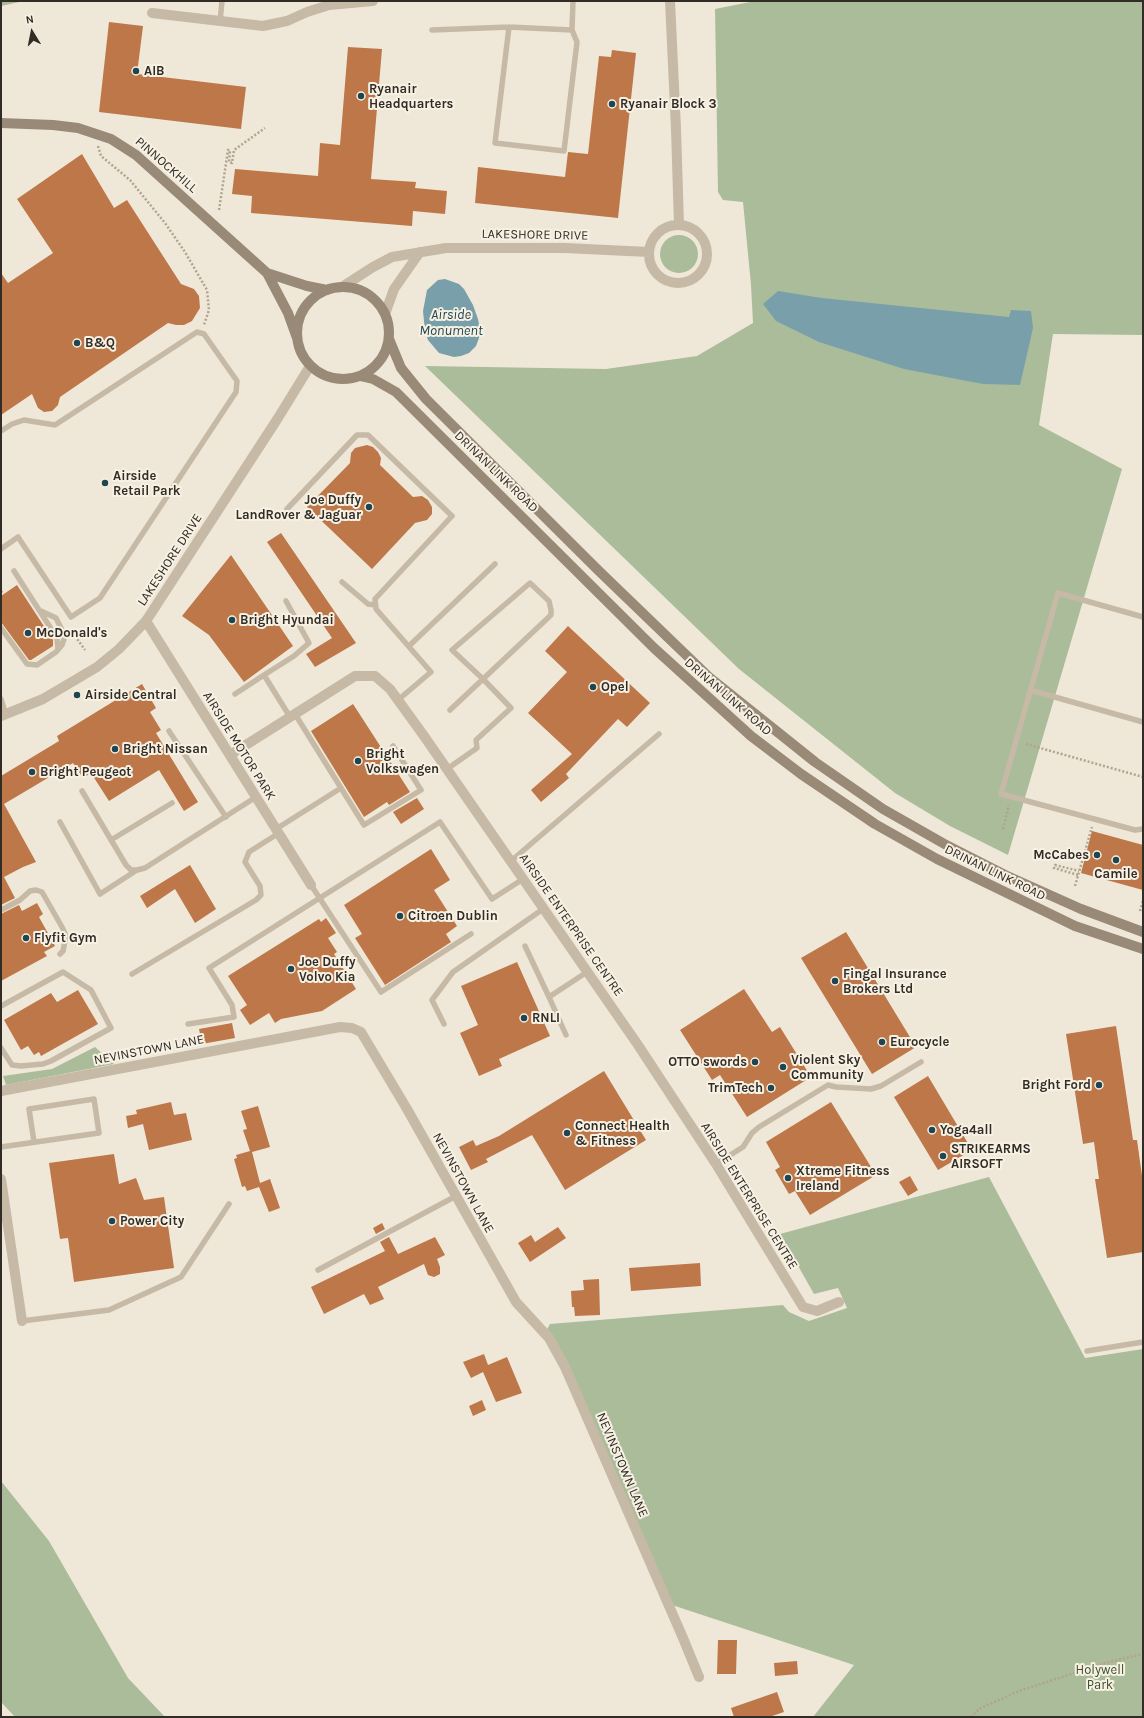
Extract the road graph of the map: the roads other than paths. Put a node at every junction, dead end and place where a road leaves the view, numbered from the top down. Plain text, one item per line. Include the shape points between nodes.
1 (222, 1) edge
2 (373, 1) edge
3 (573, 1) edge
4 (670, 1) edge
5 (351, 2) edge
6 (152, 13) dead end
7 (220, 22) junction
8 (509, 27) junction
9 (432, 30) dead end
10 (572, 30) junction
11 (1, 123) edge
12 (678, 225) junction
13 (420, 252) junction
14 (649, 252) junction
15 (267, 273) junction
16 (342, 287) junction
17 (327, 290) junction
18 (385, 314) junction
19 (297, 338) junction
20 (389, 340) junction
21 (310, 366) junction
22 (360, 376) junction
23 (1, 431) edge
24 (287, 509) dead end
25 (1, 549) edge
26 (495, 564) dead end
27 (14, 571) dead end
28 (342, 582) dead end
29 (286, 601) dead end
30 (375, 606) junction
31 (41, 611) junction
32 (1143, 617) edge
33 (146, 621) junction
34 (1, 628) edge
35 (409, 646) junction
36 (58, 650) junction
37 (264, 675) junction
38 (483, 679) junction
39 (1030, 690) junction
40 (235, 694) dead end
41 (1, 699) edge
42 (398, 700) junction
43 (450, 710) dead end
44 (4, 715) edge
45 (292, 716) junction
46 (1143, 722) edge
47 (169, 731) dead end
48 (659, 734) dead end
49 (393, 746) dead end
50 (230, 755) junction
51 (447, 768) junction
52 (341, 788) junction
53 (82, 791) dead end
54 (256, 797) junction
55 (172, 803) dead end
56 (226, 817) junction
57 (60, 822) dead end
58 (1143, 829) edge
59 (277, 831) junction
60 (111, 840) junction
61 (511, 861) junction
62 (137, 870) junction
63 (523, 879) junction
64 (311, 885) joint
65 (319, 897) junction
66 (543, 909) junction
67 (1, 910) edge
68 (1143, 932) edge
69 (471, 934) dead end
70 (525, 946) dead end
71 (1143, 949) edge
72 (60, 954) dead end
73 (587, 972) junction
74 (132, 974) dead end
75 (549, 997) junction
76 (1, 1006) edge
77 (188, 1024) dead end
78 (444, 1024) dead end
79 (566, 1035) dead end
80 (1, 1048) edge
81 (921, 1062) dead end
82 (1, 1091) edge
83 (34, 1142) junction
84 (1, 1146) edge
85 (716, 1164) junction
86 (1, 1179) edge
87 (456, 1196) junction
88 (229, 1204) dead end
89 (318, 1270) dead end
90 (839, 1302) dead end
91 (22, 1321) joint
92 (1143, 1342) edge
93 (1087, 1350) dead end
94 (699, 1677) dead end

1 - 7 lane
2 - 5 street
3 - 10 lane
4 - 12 street
5 - 7 street via 329,5 306,12 287,22 263,26
6 - 7 street
8 - 9 lane
8 - 10 lane
8 - 10 lane via 495,143 564,151 577,42
11 - 15 main road, PINNOCKHILL via 66,126 94,132 111,139 136,155
12 - 14 street via 662,230 655,236
12 - 14 street via 692,229 703,240 707,249 707,258 699,274 684,282 666,281 653,269
13 - 14 street, LAKESHORE DRIVE via 446,248 505,247
13 - 16 street, LAKESHORE DRIVE via 403,254 384,261
13 - 18 street via 394,289
15 - 17 main road, PINNOCKHILL
15 - 19 main road, PINNOCKHILL via 288,313
16 - 17 main road
16 - 18 main road via 356,289 369,295
17 - 19 main road via 305,307 298,322
18 - 20 main road
19 - 21 main road via 301,353
20 - 22 main road via 380,362
20 - 68 main road, DRINAN LINK ROAD via 401,368 426,399 600,572 710,678 815,762 883,809 948,846 1081,909
21 - 22 main road via 321,374 334,378
21 - 33 street, LAKESHORE DRIVE
22 - 71 main road, DRINAN LINK ROAD via 373,379 396,392 654,648 751,736 801,774 876,824 936,859 1075,926
23 - 25 lane via 24,420 55,425 197,332 204,334 237,381 236,392 100,598 71,617 18,538
24 - 30 lane via 357,435 368,435 452,516 375,598
26 - 35 lane
27 - 31 lane
28 - 30 lane via 368,604
29 - 37 lane via 309,643
30 - 35 lane
31 - 36 lane via 57,638
31 - 36 lane via 56,618 64,631 64,640
32 - 39 lane via 1058,592
33 - 44 street, LAKESHORE DRIVE via 120,649 97,667 43,699
33 - 50 street, AIRSIDE MOTOR PARK
34 - 36 lane via 27,664 37,665
35 - 42 lane via 431,672
37 - 40 lane
37 - 45 lane
38 - 38 lane via 551,615 549,601 530,583 452,650
38 - 43 lane
38 - 51 lane via 511,708 476,740 477,748
39 - 46 lane
39 - 58 lane via 1001,794 1135,830
41 - 44 lane
42 - 45 street, AIRSIDE ENTERPRISE CENTRE via 375,676 355,676
42 - 51 street, AIRSIDE ENTERPRISE CENTRE
45 - 50 street, AIRSIDE ENTERPRISE CENTRE
45 - 52 lane
47 - 56 lane
48 - 61 lane
49 - 52 lane via 421,790 364,825
50 - 54 street, AIRSIDE MOTOR PARK
51 - 61 street, AIRSIDE ENTERPRISE CENTRE
52 - 59 lane
53 - 60 lane
54 - 56 lane
54 - 59 street, AIRSIDE MOTOR PARK
55 - 60 lane
56 - 62 lane via 145,868
57 - 62 lane via 100,894
59 - 64 street, AIRSIDE MOTOR PARK
59 - 74 lane via 249,852 245,862 260,886 261,895 256,900
60 - 62 lane via 126,865 131,870
61 - 63 street, AIRSIDE ENTERPRISE CENTRE
63 - 65 lane via 492,899 440,822
63 - 66 street, AIRSIDE ENTERPRISE CENTRE
64 - 65 lane
65 - 69 lane via 381,992
65 - 77 lane via 209,968 232,1006 234,1017
66 - 73 street, AIRSIDE ENTERPRISE CENTRE
66 - 78 lane via 453,972 432,1000
67 - 72 lane via 20,900 30,891 42,892 66,936
70 - 75 lane
73 - 75 lane
73 - 85 street, AIRSIDE ENTERPRISE CENTRE
75 - 79 lane
76 - 80 lane via 63,972 90,990 112,1028 43,1064 12,1065
81 - 85 lane via 881,1086 871,1089 828,1085 759,1127 743,1147
82 - 87 street, NEVINSTOWN LANE via 333,1029 352,1028 361,1032
83 - 83 lane via 100,1133 94,1099 29,1109
83 - 84 lane
85 - 90 street, AIRSIDE ENTERPRISE CENTRE via 803,1307 817,1311
86 - 91 street
87 - 89 lane
87 - 94 street, NEVINSTOWN LANE via 516,1302 549,1338 565,1367
88 - 91 lane via 181,1277 109,1310
92 - 93 lane

